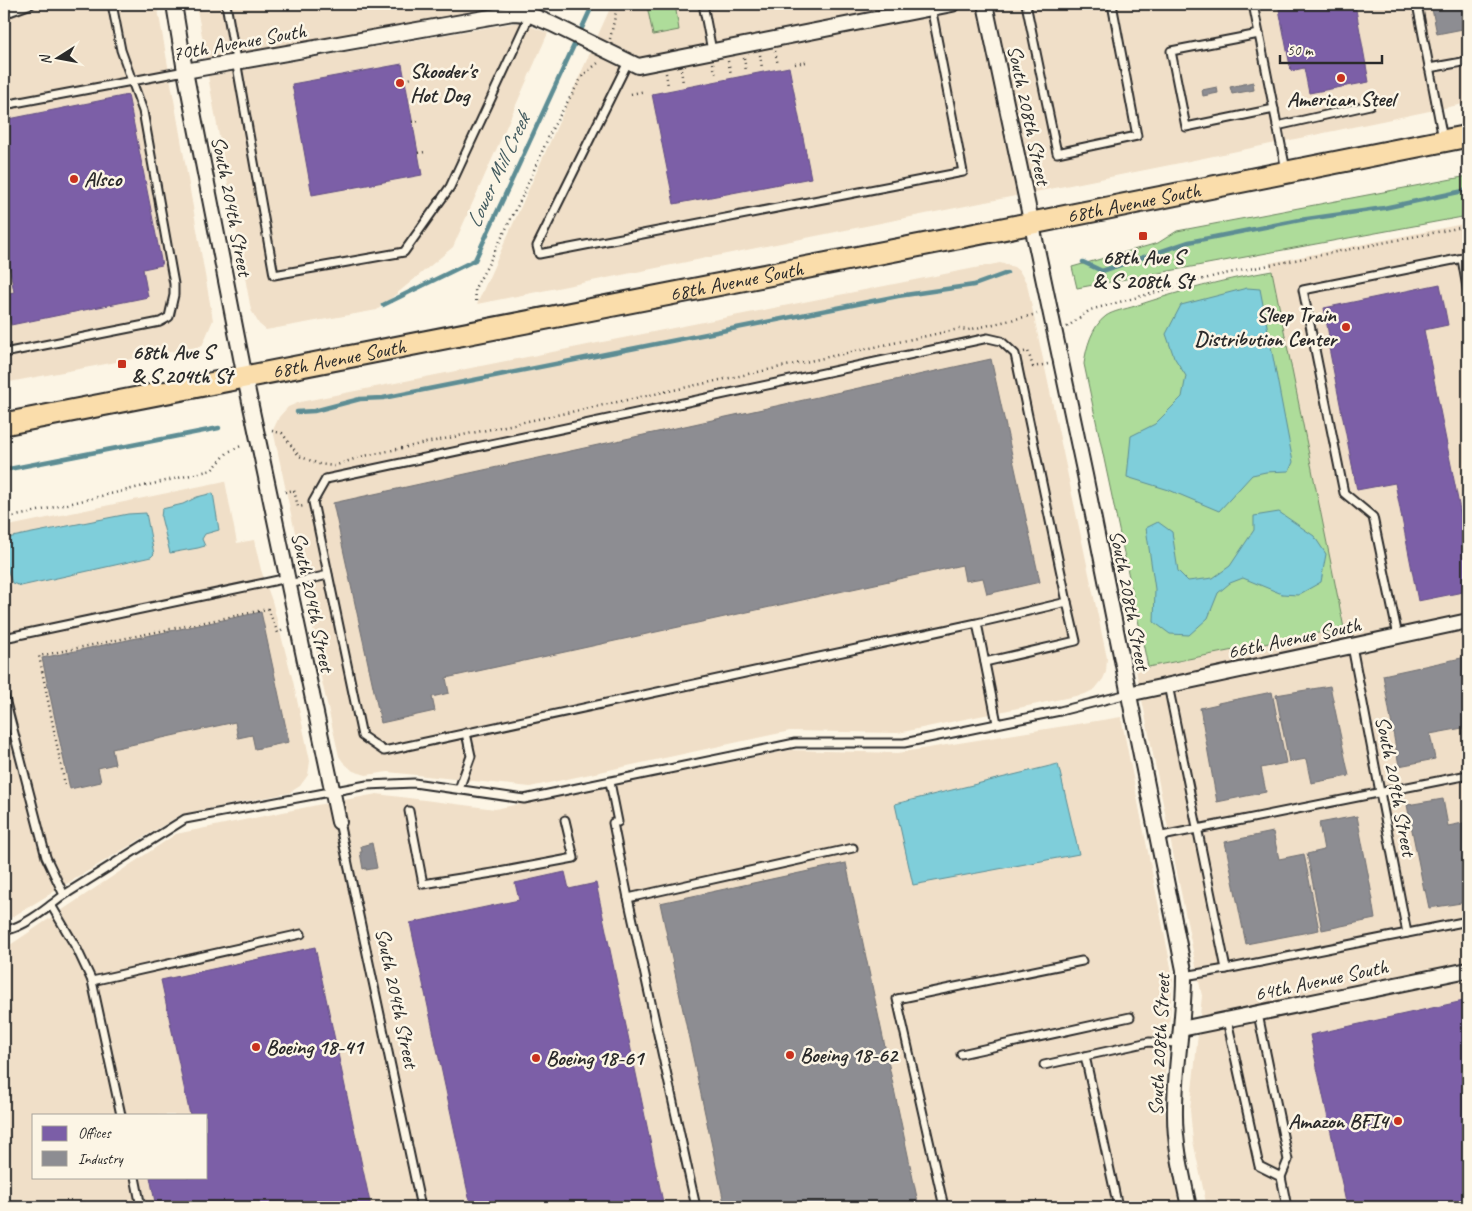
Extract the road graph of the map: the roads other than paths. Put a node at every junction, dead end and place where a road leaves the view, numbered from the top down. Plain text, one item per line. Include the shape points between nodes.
1 (31, 4) edge
2 (112, 4) edge
3 (174, 4) edge
4 (226, 4) edge
5 (703, 4) edge
6 (952, 4) edge
7 (985, 4) edge
8 (1026, 4) edge
9 (1112, 4) edge
10 (1253, 4) edge
11 (1417, 4) edge
12 (931, 6) edge
13 (533, 10) edge
14 (4, 14) edge
15 (1259, 34) junction
16 (713, 57) junction
17 (1468, 61) edge
18 (237, 62) junction
19 (633, 64) junction
20 (1430, 68) junction
21 (185, 72) junction
22 (132, 81) junction
23 (4, 105) edge
24 (1370, 105) dead end
25 (1274, 109) junction
26 (1277, 126) junction
27 (1468, 136) edge
28 (1443, 141) junction
29 (1286, 173) junction
30 (1031, 224) junction
31 (1465, 258) edge
32 (1468, 293) edge
33 (4, 353) edge
34 (245, 378) junction
35 (4, 424) edge
36 (328, 575) junction
37 (288, 581) junction
38 (1067, 602) junction
39 (1468, 621) edge
40 (977, 623) junction
41 (1398, 636) junction
42 (4, 638) edge
43 (1352, 646) junction
44 (985, 662) junction
45 (1168, 685) junction
46 (1128, 694) junction
47 (4, 695) edge
48 (998, 724) junction
49 (466, 733) junction
50 (1468, 775) edge
51 (610, 782) junction
52 (459, 789) junction
53 (334, 792) junction
54 (1380, 792) junction
55 (409, 811) dead end
56 (565, 820) dead end
57 (339, 822) joint
58 (1196, 829) junction
59 (1157, 837) junction
60 (853, 848) dead end
61 (64, 895) junction
62 (628, 898) junction
63 (50, 905) junction
64 (1468, 921) edge
65 (4, 930) edge
66 (1407, 933) junction
67 (301, 934) dead end
68 (1082, 961) dead end
69 (1226, 969) junction
70 (1468, 970) edge
71 (1184, 976) junction
72 (92, 981) junction
73 (1258, 1014) junction
74 (1130, 1017) dead end
75 (1227, 1020) junction
76 (1181, 1036) junction
77 (961, 1054) dead end
78 (1085, 1056) junction
79 (1044, 1065) dead end
80 (121, 1114) edge
81 (1281, 1177) junction
82 (135, 1178) edge
83 (142, 1207) edge
84 (421, 1207) edge
85 (696, 1207) edge
86 (944, 1207) edge
87 (1118, 1207) edge
88 (1189, 1207) edge
89 (1287, 1207) edge

1 - 14 lane
2 - 22 lane via 121,50
3 - 21 street, South 204th Street
4 - 18 lane
5 - 16 lane
6 - 12 street
7 - 30 street, South 208th Street
8 - 9 lane via 1057,152 1137,136
10 - 15 lane
11 - 20 lane
12 - 16 street
12 - 19 lane via 963,172 539,254 537,246
13 - 18 street, 70th Avenue South
13 - 18 lane via 450,187 404,252 274,274
13 - 19 street, 70th Avenue South via 552,24 610,46
15 - 25 lane
15 - 25 lane via 1171,51 1186,127
16 - 19 street
17 - 20 lane
18 - 21 street, 70th Avenue South
20 - 28 lane
21 - 22 lane, 70th Avenue South
21 - 34 street, South 204th Street
22 - 23 lane, 70th Avenue South
22 - 33 lane via 143,111 174,284 169,317 160,322
24 - 26 lane
25 - 26 lane
26 - 29 lane
27 - 28 main road, 68th Avenue South
28 - 29 main road, 68th Avenue South
29 - 30 main road, 68th Avenue South
30 - 34 main road, 68th Avenue South
30 - 46 street, South 208th Street
31 - 32 lane
31 - 41 lane via 1303,290 1344,493 1373,518
34 - 35 main road, 68th Avenue South
34 - 37 street, South 204th Street
36 - 37 lane
36 - 38 lane via 313,504 326,479 988,338 1001,341 1015,354
36 - 49 lane via 362,736 384,751
37 - 42 lane
37 - 53 street, South 204th Street
38 - 40 lane
38 - 44 lane via 1076,641
39 - 41 street, 66th Avenue South
40 - 44 lane
40 - 49 lane
41 - 43 street, 66th Avenue South
43 - 45 street, 66th Avenue South
43 - 54 lane, South 209th Street
44 - 48 lane
45 - 46 street, 66th Avenue South
45 - 58 lane
46 - 48 lane
46 - 59 street, South 208th Street
47 - 61 lane via 46,857
48 - 51 lane via 904,743 795,744
49 - 52 lane via 470,756
50 - 54 lane
51 - 52 lane via 524,798
51 - 62 lane
52 - 53 lane via 414,783
53 - 57 street, South 204th Street
53 - 61 lane via 185,819
54 - 58 lane
54 - 66 lane, South 209th Street
55 - 56 lane via 423,884 574,858
57 - 84 lane, South 204th Street
58 - 59 lane
58 - 69 lane
59 - 71 street, South 208th Street
60 - 62 lane
61 - 63 lane
62 - 85 lane
63 - 65 lane via 13,929
63 - 72 lane via 77,948
64 - 66 lane
66 - 69 lane
67 - 72 lane
68 - 86 lane via 897,999
69 - 71 lane
70 - 73 street, 64th Avenue South
71 - 76 street, South 208th Street
72 - 80 lane
73 - 75 street, 64th Avenue South
73 - 81 lane via 1288,1160
74 - 77 lane
75 - 76 street, 64th Avenue South
75 - 81 lane via 1259,1166
76 - 78 lane
76 - 88 street, South 208th Street via 1175,1118
78 - 79 lane
78 - 87 lane
81 - 89 lane
82 - 83 lane

